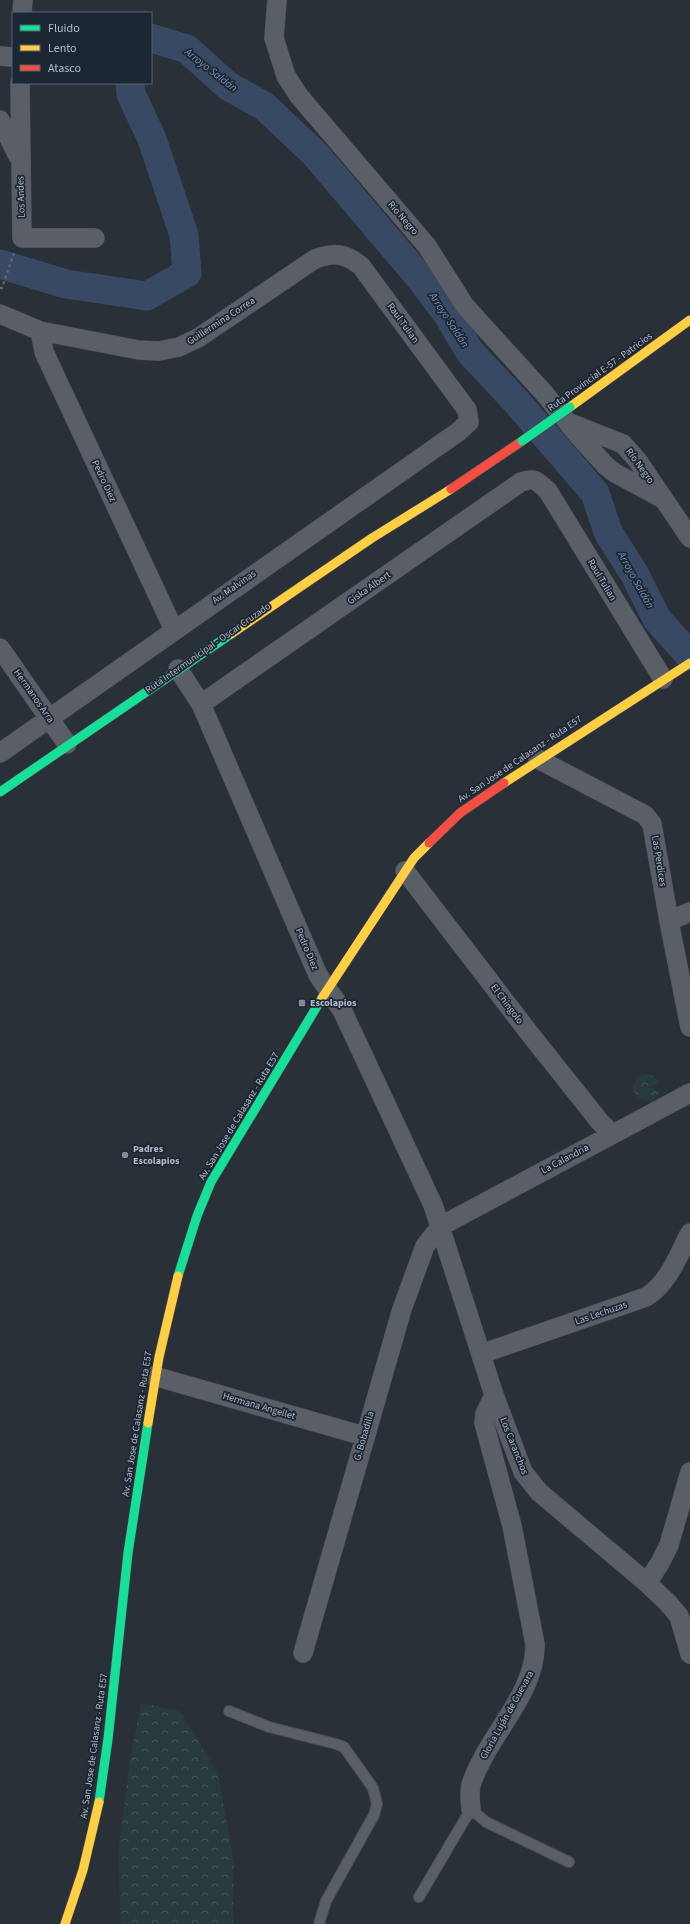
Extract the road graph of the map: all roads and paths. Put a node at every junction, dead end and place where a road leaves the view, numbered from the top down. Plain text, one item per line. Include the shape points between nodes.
1 (23, 0) edge
2 (277, 0) edge
3 (22, 12) edge
4 (0, 56) edge
5 (12, 57) edge
6 (20, 84) edge
7 (0, 120) edge
8 (20, 160) junction
9 (95, 238) dead end
10 (15, 250) dead end
11 (340, 255) joint
12 (1, 288) edge
13 (0, 314) edge
14 (690, 320) edge
15 (40, 331) junction
16 (569, 415) junction
17 (468, 422) joint
18 (522, 441) joint
19 (538, 482) joint
20 (663, 499) junction
21 (690, 538) edge
22 (174, 630) junction
23 (0, 648) edge
24 (690, 663) edge
25 (181, 673) junction
26 (663, 679) junction
27 (202, 704) junction
28 (50, 718) junction
29 (125, 718) dead end
30 (67, 744) junction
31 (0, 753) edge
32 (538, 759) junction
33 (0, 792) edge
34 (405, 871) junction
35 (690, 912) edge
36 (669, 921) junction
37 (328, 988) junction
38 (690, 1027) edge
39 (690, 1093) edge
40 (612, 1134) junction
41 (441, 1226) junction
42 (690, 1233) edge
43 (481, 1354) junction
44 (154, 1376) junction
45 (494, 1395) junction
46 (364, 1436) junction
47 (690, 1472) edge
48 (647, 1583) junction
49 (685, 1617) edge
50 (303, 1653) dead end
51 (690, 1654) edge
52 (229, 1711) dead end
53 (471, 1809) junction
54 (570, 1862) dead end
55 (419, 1897) dead end
56 (72, 1919) edge
57 (319, 1924) edge

1 - 3 street
2 - 16 street, Río Negro via 274,38 286,76 298,96 427,246 465,306 544,393
4 - 5 street
6 - 8 street, Los Andes
7 - 8 street
8 - 9 street, Los Andes via 22,238
10 - 12 path
11 - 15 street, Guillermina Correa via 328,254 315,259 198,338 179,347 159,351 139,350
11 - 17 street, Raul Tulian via 352,259 361,266 467,410
13 - 15 street, Guillermina Correa
14 - 16 street, Ruta Provincial E-57 - Patricios
15 - 22 street, Pedro Diez via 44,352
16 - 18 street, Ruta Provincial E-57 - Patricios, bridge
16 - 20 street, Río Negro via 606,466
16 - 20 street, Río Negro via 623,444 638,461
17 - 22 street, Av. Malvinas via 452,436
18 - 25 street, Ruta Intermunicipal - Oscar Cruzado via 426,506 372,538
19 - 26 street, Raul Tulian via 548,491
19 - 27 street, Giska Albert via 530,479 521,482
20 - 21 street, Río Negro
22 - 28 street, Av. Malvinas
23 - 28 street, Hermanos Arra
24 - 26 street, Av. San Jose de Calasanz - Ruta E57
25 - 27 street, Pedro Diez
25 - 29 street, Ruta Intermunicipal - Oscar Cruzado
25 - 30 street, Ruta Intermunicipal - Oscar Cruzado
26 - 32 street, Av. San Jose de Calasanz - Ruta E57
27 - 37 street, Pedro Diez via 318,975
28 - 30 street, Hermanos Arra
28 - 31 street, Av. Malvinas
30 - 33 street, Ruta Intermunicipal - Oscar Cruzado
32 - 34 street, Av. San Jose de Calasanz - Ruta E57 via 460,813
32 - 36 street, Las Perdices via 645,815 656,835
34 - 37 street, Av. San Jose de Calasanz - Ruta E57
34 - 40 street, El Chingolo via 530,1034
35 - 36 street
36 - 38 street, Las Perdices
37 - 41 street, Pedro Diez via 342,1010
37 - 44 street, Av. San Jose de Calasanz - Ruta E57 via 209,1188 186,1249
39 - 40 street, La Calandria
40 - 41 street, La Calandria
41 - 43 street, Los Caranchos
41 - 46 street, G. Bobadilla via 425,1246 402,1309
42 - 43 street, Las Lechuzas via 655,1292
43 - 45 street, Los Caranchos
44 - 46 street, Hermana Angellet
44 - 56 street, Av. San Jose de Calasanz - Ruta E57 via 127,1558 112,1710 99,1804
45 - 48 street, Los Caranchos via 523,1472 531,1483 597,1543
45 - 53 street, Gloria Luján de Guevara via 485,1414 484,1423 512,1526 535,1644 535,1658 520,1695 471,1784
46 - 50 street, G. Bobadilla
47 - 48 street via 669,1545
48 - 49 street, Los Caranchos
49 - 51 street, Los Caranchos
52 - 57 lane via 269,1727 344,1747 373,1788 377,1804 374,1815 326,1901
53 - 54 lane via 486,1822
53 - 55 lane

